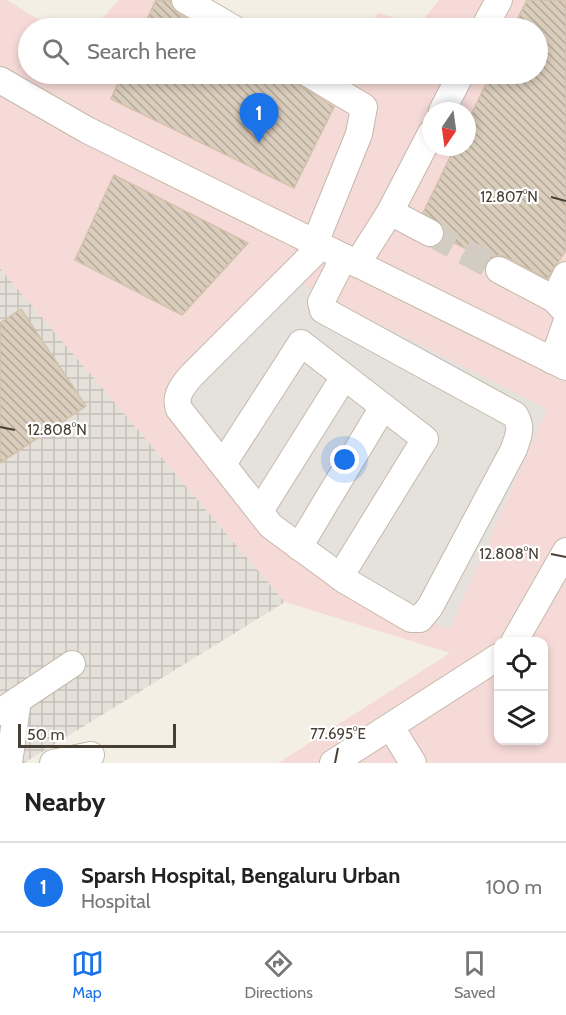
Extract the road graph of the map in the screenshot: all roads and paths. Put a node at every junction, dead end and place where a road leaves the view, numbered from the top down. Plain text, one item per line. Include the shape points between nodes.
1 (184, 0) edge
2 (499, 0) edge
3 (216, 18) edge
4 (489, 18) edge
5 (0, 80) edge
6 (326, 84) edge
7 (456, 84) edge
8 (447, 102) edge
9 (422, 150) edge
10 (390, 212) junction
11 (430, 233) tunnel mouth
12 (318, 245) junction
13 (350, 261) junction
14 (499, 270) tunnel mouth
15 (566, 275) edge
16 (560, 306) edge
17 (566, 323) edge
18 (560, 364) edge
19 (344, 377) junction
20 (383, 406) junction
21 (223, 464) junction
22 (260, 511) junction
23 (299, 547) junction
24 (566, 551) edge
25 (340, 577) junction
26 (517, 637) edge
27 (494, 660) edge
28 (72, 664) dead end
29 (9, 706) edge
30 (391, 728) junction
31 (91, 754) dead end
32 (9, 763) edge
33 (53, 763) edge
34 (333, 763) edge
35 (413, 763) edge

1 - 3 lane
2 - 4 lane
5 - 12 lane via 87,130
6 - 12 lane via 364,106 359,134
7 - 8 lane
9 - 10 lane
10 - 11 lane
10 - 13 lane
12 - 13 lane
12 - 21 lane via 180,390 176,402 179,410
13 - 18 lane
13 - 25 lane via 321,302 323,310 515,415 520,434 430,607 420,619 411,619
14 - 16 lane
15 - 16 lane
17 - 18 lane
19 - 20 lane
19 - 21 lane via 301,343
19 - 22 lane
20 - 23 lane
20 - 25 lane via 425,440
21 - 22 lane
22 - 23 lane via 271,526
23 - 25 lane
24 - 26 lane
27 - 30 lane
28 - 29 lane
29 - 32 lane
30 - 34 lane
30 - 35 lane
31 - 33 lane

